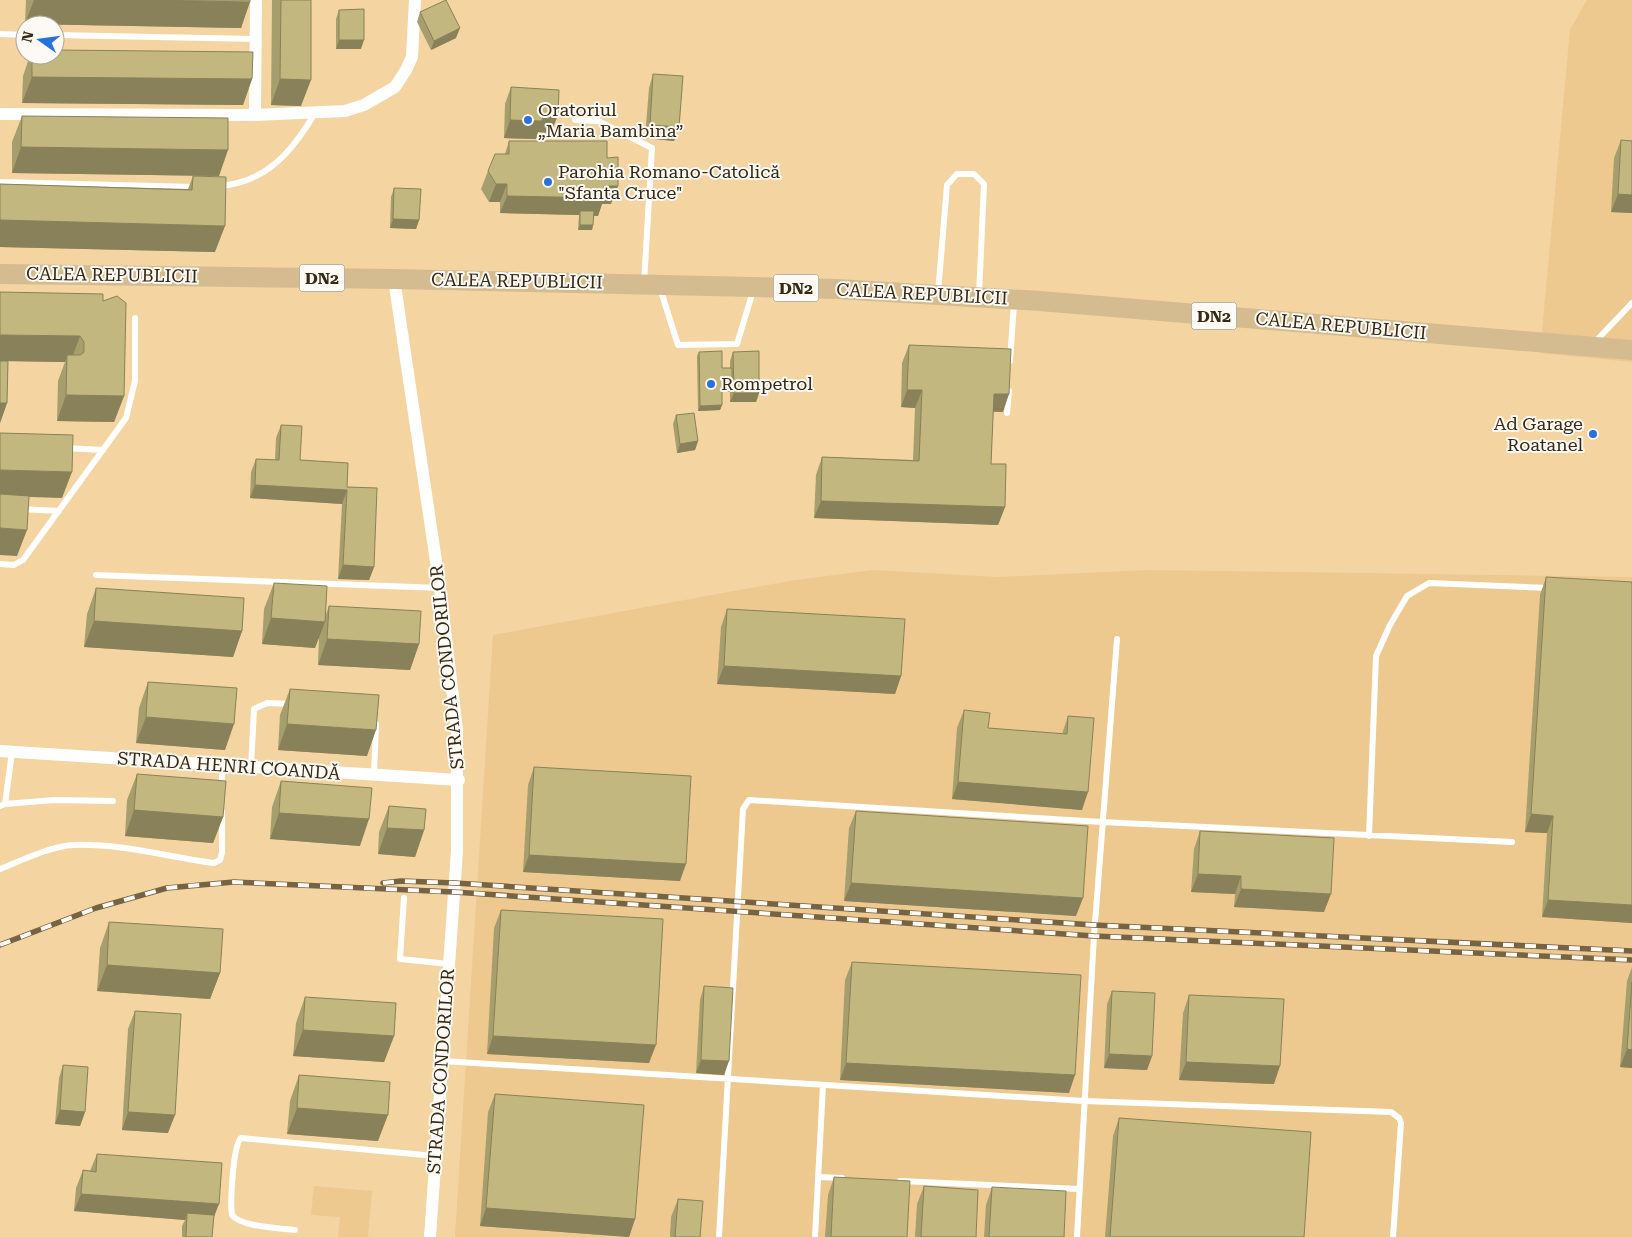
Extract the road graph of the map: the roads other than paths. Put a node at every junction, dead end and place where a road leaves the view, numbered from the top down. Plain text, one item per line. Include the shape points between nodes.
1 (256, 0) edge
2 (415, 0) edge
3 (0, 34) edge
4 (15, 35) edge
5 (65, 35) edge
6 (256, 39) junction
7 (315, 112) junction
8 (0, 114) edge
9 (255, 115) junction
10 (575, 120) dead end
11 (0, 182) edge
12 (211, 186) edge
13 (202, 187) edge
14 (0, 274) edge
15 (394, 279) junction
16 (651, 284) junction
17 (754, 287) junction
18 (938, 294) junction
19 (978, 297) junction
20 (1014, 300) junction
21 (1632, 303) edge
22 (135, 318) dead end
23 (1591, 346) junction
24 (1632, 350) edge
25 (1010, 366) edge
26 (1009, 385) edge
27 (1007, 413) dead end
28 (56, 448) edge
29 (103, 450) junction
30 (10, 508) edge
31 (59, 511) junction
32 (0, 564) edge
33 (96, 575) dead end
34 (440, 588) junction
35 (1555, 588) edge
36 (1117, 639) dead end
37 (295, 704) edge
38 (374, 714) edge
39 (6, 752) edge
40 (222, 765) junction
41 (251, 767) junction
42 (374, 775) junction
43 (459, 780) junction
44 (222, 795) edge
45 (113, 801) dead end
46 (222, 804) edge
47 (3, 805) edge
48 (1102, 822) junction
49 (1369, 836) junction
50 (1512, 842) dead end
51 (0, 869) edge
52 (404, 898) dead end
53 (449, 964) junction
54 (442, 1061) junction
55 (728, 1079) junction
56 (823, 1085) junction
57 (1084, 1101) junction
58 (435, 1156) junction
59 (818, 1177) junction
60 (848, 1178) edge
61 (896, 1181) edge
62 (1080, 1189) junction
63 (295, 1230) dead end
64 (430, 1237) edge
65 (719, 1237) edge
66 (816, 1237) edge
67 (1077, 1237) edge
68 (1392, 1237) edge

1 - 6 street
2 - 7 street via 412,57 395,87 364,105 345,111
3 - 4 lane
5 - 6 lane
6 - 9 street
7 - 9 street
7 - 12 lane via 298,142 262,175 231,185
8 - 9 street
10 - 16 lane via 598,121 652,148
11 - 13 lane
14 - 15 main road, CALEA REPUBLICII / DN2
15 - 16 main road, CALEA REPUBLICII / DN2
15 - 34 street, STRADA CONDORILOR
16 - 17 main road, CALEA REPUBLICII / DN2
16 - 17 lane via 678,345 737,344
17 - 18 main road, CALEA REPUBLICII / DN2
18 - 19 main road, CALEA REPUBLICII / DN2
18 - 19 lane via 947,185 957,174 974,174 984,184
19 - 20 main road, CALEA REPUBLICII / DN2
20 - 23 main road, CALEA REPUBLICII / DN2
20 - 25 lane
21 - 23 lane
22 - 29 lane via 135,381 130,407
23 - 24 main road, CALEA REPUBLICII / DN2
26 - 27 lane
28 - 29 lane
29 - 31 lane
30 - 31 lane
31 - 32 lane via 23,560 14,565
33 - 34 lane
34 - 43 street, STRADA CONDORILOR via 457,730
35 - 49 lane via 1429,583 1407,596 1376,656
36 - 48 lane
37 - 41 lane via 267,703 254,709
38 - 42 lane
39 - 40 street, STRADA HENRI COANDĂ
39 - 47 lane
40 - 41 street, STRADA HENRI COANDĂ
40 - 44 lane
41 - 42 street, STRADA HENRI COANDĂ
42 - 43 street, STRADA HENRI COANDĂ
43 - 53 street, STRADA CONDORILOR
45 - 47 lane via 55,800
46 - 51 lane via 222,853 220,860 214,863 71,845
48 - 49 lane
48 - 55 lane via 749,800 743,809
48 - 57 lane
49 - 50 lane
52 - 53 lane via 400,959
53 - 54 street, STRADA CONDORILOR
54 - 55 lane
54 - 58 street, STRADA CONDORILOR
55 - 56 lane
55 - 65 lane
56 - 57 lane
56 - 59 lane
57 - 62 lane
57 - 68 lane via 1392,1112 1401,1123
58 - 63 lane via 241,1138 235,1156 232,1215 249,1224
58 - 64 street, STRADA CONDORILOR
59 - 60 lane
59 - 66 lane
61 - 62 lane
62 - 67 lane

